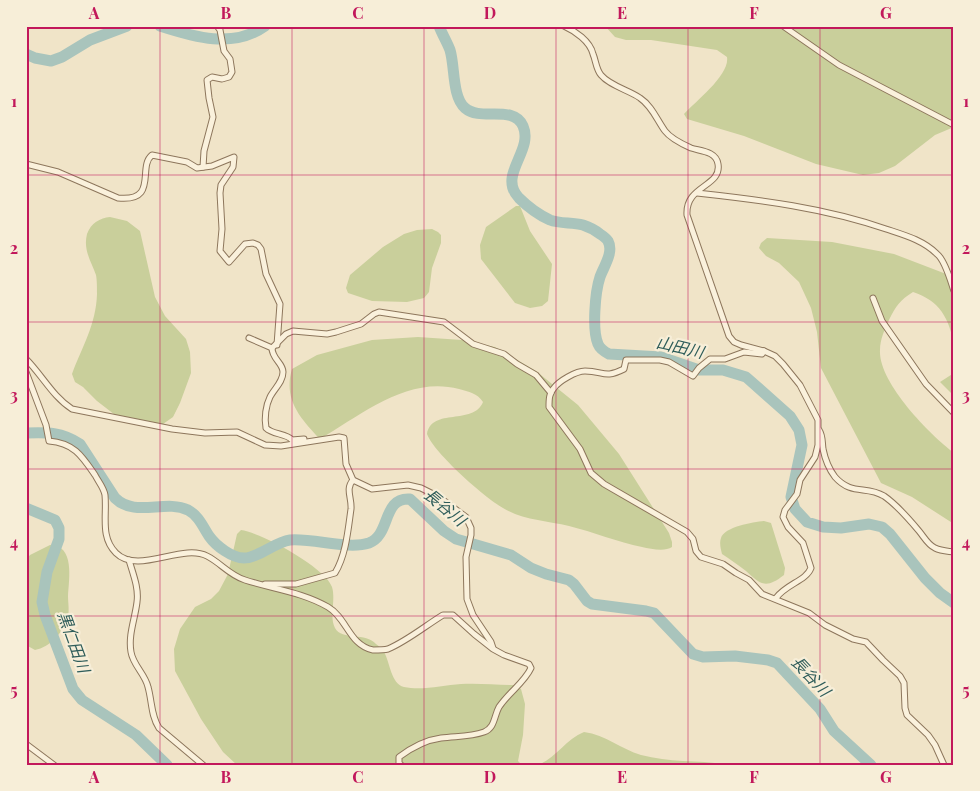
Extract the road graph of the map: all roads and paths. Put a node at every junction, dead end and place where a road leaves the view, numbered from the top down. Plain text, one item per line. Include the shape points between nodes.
1 (216, 26) edge
2 (564, 26) edge
3 (783, 26) edge
4 (954, 125) edge
5 (26, 164) edge
6 (203, 167) junction
7 (696, 193) junction
8 (954, 292) edge
9 (873, 298) dead end
10 (250, 338) dead end
11 (274, 347) junction
12 (764, 351) junction
13 (26, 359) edge
14 (26, 372) edge
15 (551, 394) junction
16 (954, 413) edge
17 (819, 430) junction
18 (334, 437) junction
19 (292, 440) junction
20 (264, 445) junction
21 (353, 480) junction
22 (954, 552) edge
23 (129, 560) junction
24 (264, 585) junction
25 (776, 598) junction
26 (493, 649) junction
27 (26, 744) edge
28 (54, 765) edge
29 (203, 765) edge
30 (401, 765) edge
31 (944, 765) edge

1 - 6 street via 232,72 229,77 207,80 214,113
2 - 7 street via 589,44 602,76 649,105 666,133 718,160 717,174
3 - 4 street via 839,65
5 - 6 street via 58,172 126,199 142,190 152,155
6 - 11 street via 234,156 233,166 221,185 220,251 229,262 246,244 253,243 261,249 266,274 280,304
7 - 8 street via 829,212 908,236 939,255
7 - 12 street via 688,202 688,216 729,336 740,345
9 - 16 street via 882,321 926,384
10 - 11 street
11 - 15 street via 294,330 327,334 361,324 378,312 444,322 473,344 504,354 536,375
11 - 19 street via 273,356 283,373 267,406 266,428
12 - 15 street via 762,354 744,352 726,359 710,359 693,376 660,360 626,360 624,369 613,374 579,372 560,383
12 - 17 street via 775,356 794,376 814,410
13 - 20 street via 64,404 72,409 172,429 237,432
14 - 23 street via 49,441 72,447 82,456 104,490 107,542 120,556
15 - 25 street via 550,407 580,449 590,473 687,532 701,557 723,564 749,580 762,594
17 - 22 street via 827,462 841,483 849,488 882,495 930,545
17 - 25 street via 815,457 800,480 795,499 784,513 784,520 803,543 811,568 808,574
18 - 19 street
18 - 20 street via 281,446
18 - 21 street via 345,440 346,464
19 - 20 street
21 - 24 street via 348,487 351,508 345,548 337,572 296,584
21 - 26 street via 372,489 414,486 439,497 466,517 471,528 467,599
23 - 24 street via 199,553 231,575
23 - 29 street via 137,601 131,630 131,651 148,683 154,721
24 - 26 street via 328,607 363,647 387,650 448,614
25 - 31 street via 853,639 866,642 900,676 904,683 907,715 936,745
26 - 30 street via 532,668 502,703 493,725 486,732 439,738 411,748 399,757
27 - 28 street

